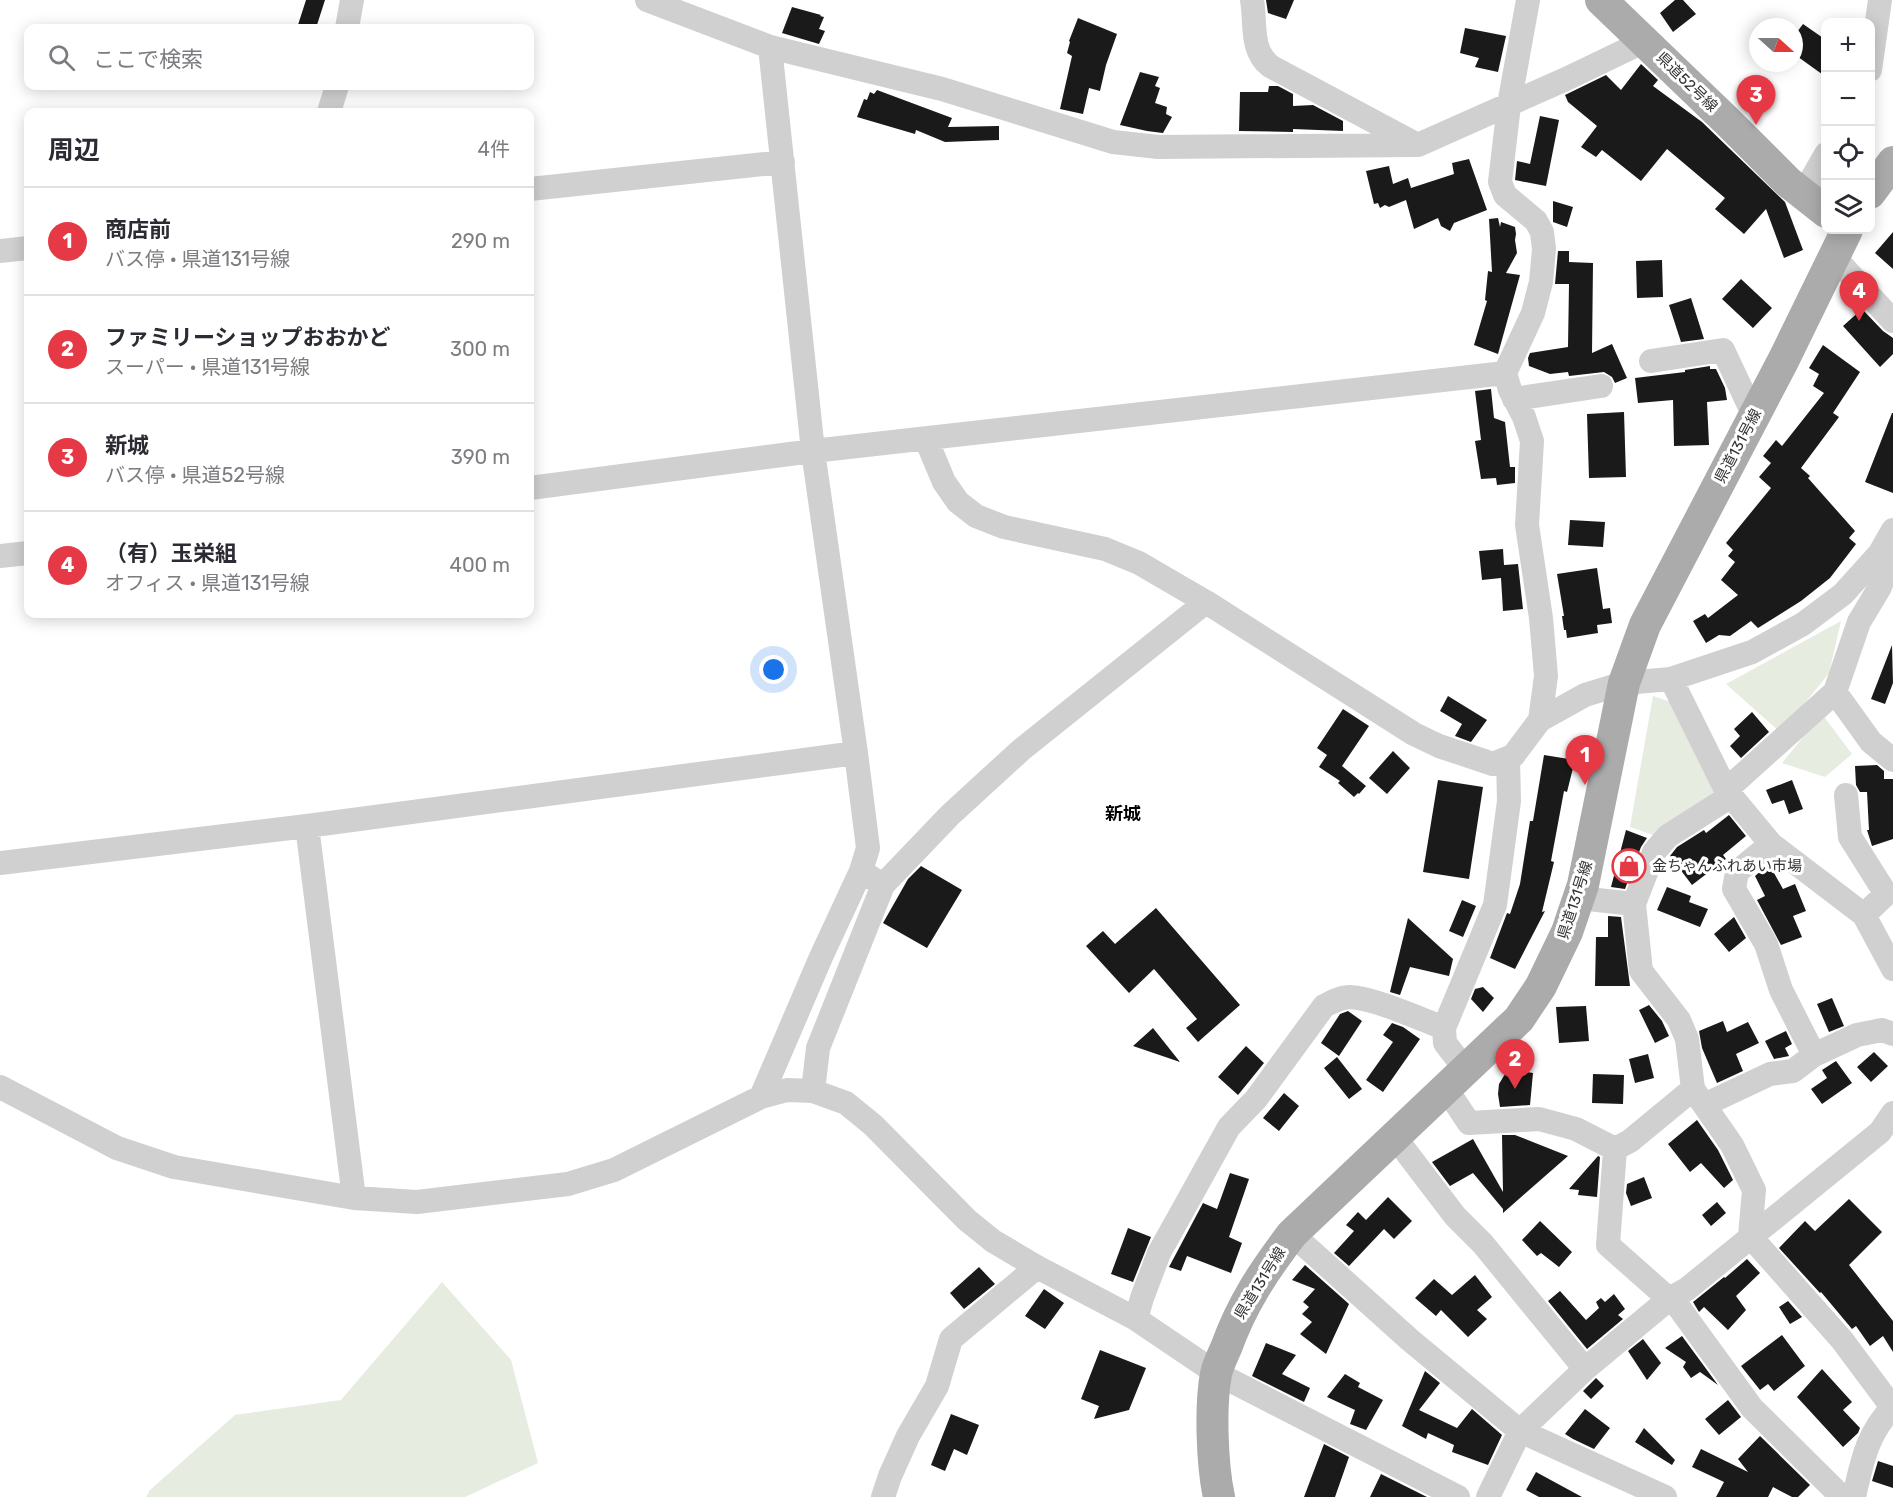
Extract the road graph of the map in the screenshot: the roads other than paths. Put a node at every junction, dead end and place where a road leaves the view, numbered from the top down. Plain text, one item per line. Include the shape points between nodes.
1 (352, 0) edge
2 (647, 0) edge
3 (1252, 0) edge
4 (1528, 0) edge
5 (1602, 0) edge
6 (1880, 0) edge
7 (348, 24) edge
8 (1875, 35) edge
9 (1645, 41) junction
10 (770, 47) junction
11 (336, 90) edge
12 (1509, 105) junction
13 (330, 108) edge
14 (1418, 145) junction
15 (783, 162) junction
16 (1893, 162) edge
17 (1821, 175) edge
18 (1875, 186) edge
19 (534, 189) edge
20 (1814, 204) edge
21 (1845, 234) edge
22 (24, 248) edge
23 (0, 251) edge
24 (1834, 257) junction
25 (1893, 321) edge
26 (1651, 361) dead end
27 (1505, 373) junction
28 (1601, 386) dead end
29 (1514, 399) junction
30 (1754, 416) junction
31 (926, 440) junction
32 (813, 452) junction
33 (534, 487) edge
34 (1893, 530) edge
35 (24, 553) edge
36 (1880, 553) junction
37 (0, 556) edge
38 (1206, 602) junction
39 (1671, 679) junction
40 (1624, 683) junction
41 (1835, 692) junction
42 (1540, 720) junction
43 (856, 753) junction
44 (1508, 758) junction
45 (1893, 760) edge
46 (1729, 793) junction
47 (1846, 795) dead end
48 (307, 826) junction
49 (1771, 843) junction
50 (0, 863) edge
51 (861, 871) junction
52 (883, 885) junction
53 (1578, 898) junction
54 (1634, 904) junction
55 (1863, 915) junction
56 (1893, 969) edge
57 (1444, 1028) junction
58 (1893, 1034) edge
59 (1814, 1055) junction
60 (1455, 1078) junction
61 (0, 1087) edge
62 (813, 1091) junction
63 (761, 1097) junction
64 (1699, 1097) junction
65 (1889, 1128) edge
66 (1394, 1136) junction
67 (1615, 1149) junction
68 (354, 1198) junction
69 (1292, 1234) junction
70 (1750, 1236) junction
71 (1037, 1267) junction
72 (1670, 1299) junction
73 (1136, 1319) junction
74 (1585, 1369) junction
75 (1216, 1373) junction
76 (1893, 1407) edge
77 (1520, 1431) junction
78 (884, 1497) edge
79 (1219, 1497) edge
80 (1458, 1497) edge
81 (1488, 1497) edge
82 (1665, 1497) edge
83 (1842, 1497) edge
84 (1854, 1497) edge

1 - 7 street
2 - 10 street
3 - 14 street via 1255,40 1262,60
4 - 12 street
5 - 9 main road, 県道52号線
6 - 8 street
9 - 12 street
9 - 20 main road, 県道52号線
10 - 14 street via 942,89 1113,142 1158,147
10 - 15 street
11 - 13 street
12 - 14 street
12 - 27 street via 1500,182 1505,195 1536,221 1544,249 1533,313
15 - 19 street
15 - 32 street
16 - 18 main road
17 - 20 street
21 - 24 main road, 県道131号線
22 - 23 street
24 - 25 street
24 - 30 main road, 県道131号線
26 - 30 street via 1723,350
27 - 29 street
27 - 31 street
28 - 29 street
29 - 42 street via 1532,441 1527,525 1546,676
30 - 40 main road, 県道131号線 via 1645,625
31 - 32 street
31 - 38 street via 944,482 958,502 976,516 1004,527 1105,549 1139,563
32 - 33 street
32 - 43 street
34 - 36 street
35 - 37 street
36 - 39 street via 1843,594 1803,624 1752,651
36 - 41 street via 1885,574 1859,622
38 - 44 street via 1439,747 1493,764
38 - 52 street via 1021,750 950,815
39 - 40 street
39 - 46 street
40 - 42 street via 1585,695
40 - 53 main road, 県道131号線
41 - 45 street via 1871,742
41 - 46 street
42 - 44 street
43 - 48 street
43 - 51 street via 868,848
44 - 57 street via 1509,801 1495,905
46 - 49 street
46 - 54 street via 1668,836 1654,852
47 - 55 street via 1850,837 1886,894
48 - 50 street
48 - 68 street
49 - 55 street
49 - 59 street via 1737,872 1734,889 1766,944 1781,990
51 - 52 street
51 - 63 street
52 - 62 street via 818,1048
53 - 54 street
53 - 60 main road, 県道131号線 via 1567,932 1541,986 1519,1019
54 - 64 street via 1641,971 1679,1020
55 - 56 street
57 - 60 street via 1444,1043
57 - 73 street via 1364,999 1349,997 1324,1006 1256,1099 1229,1127 1159,1253
58 - 59 street via 1882,1030 1857,1035
59 - 64 street via 1793,1071 1770,1074
60 - 66 main road, 県道131号線
60 - 67 street via 1469,1123 1539,1119 1576,1129
61 - 68 street via 117,1148 174,1167
62 - 63 street via 787,1090
62 - 71 street via 846,1103 967,1220
63 - 68 street via 614,1170 568,1184 432,1202
64 - 67 street
64 - 70 street via 1732,1145 1754,1190
65 - 70 street
66 - 69 main road, 県道131号線
66 - 74 street via 1455,1216 1483,1244
67 - 72 street via 1608,1245
69 - 75 main road, 県道131号線 via 1238,1315
69 - 77 street via 1410,1340
70 - 72 street
70 - 76 street via 1842,1340
71 - 73 street
71 - 78 street via 951,1339 937,1386 908,1436
72 - 74 street
72 - 83 street via 1752,1408
73 - 75 street
74 - 77 street
75 - 79 main road, 県道131号線 via 1213,1425
75 - 80 street
76 - 84 street via 1874,1429
77 - 81 street
77 - 82 street

